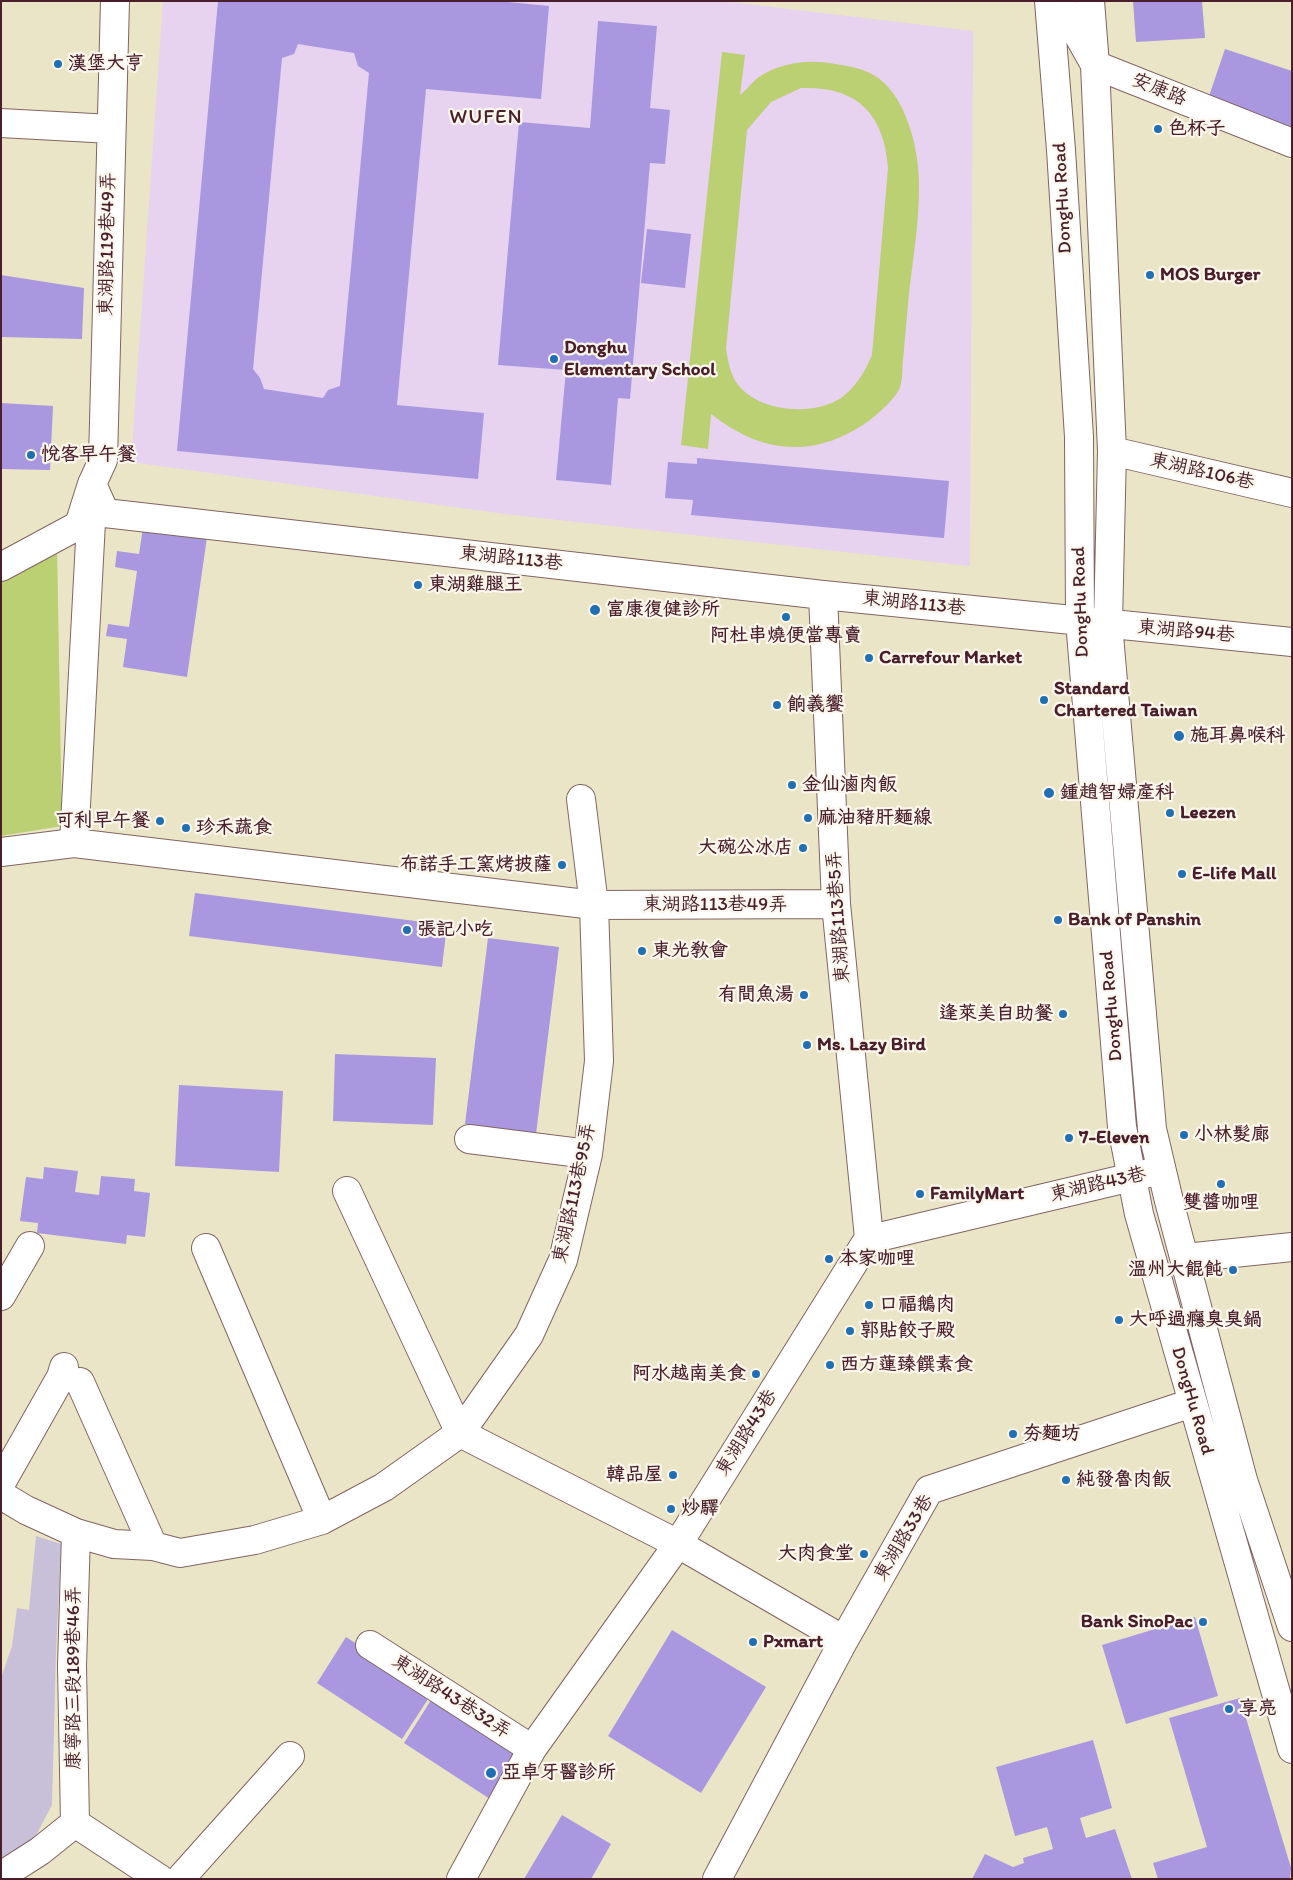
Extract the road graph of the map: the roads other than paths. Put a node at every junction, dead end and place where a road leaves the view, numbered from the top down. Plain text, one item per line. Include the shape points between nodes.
1 (115, 1) edge
2 (1049, 1) edge
3 (1059, 1) edge
4 (1090, 1) edge
5 (1095, 65) junction
6 (1, 123) edge
7 (111, 129) junction
8 (1292, 143) edge
9 (1112, 451) junction
10 (92, 484) junction
11 (1292, 493) edge
12 (1, 567) edge
13 (823, 594) junction
14 (1080, 621) junction
15 (1108, 624) junction
16 (1292, 642) edge
17 (581, 799) dead end
18 (74, 843) junction
19 (1, 852) edge
20 (836, 904) junction
21 (594, 905) junction
22 (469, 1139) dead end
23 (588, 1154) junction
24 (1162, 1170) junction
25 (1132, 1176) junction
26 (347, 1190) dead end
27 (874, 1238) junction
28 (30, 1246) dead end
29 (1292, 1247) edge
30 (206, 1248) dead end
31 (1185, 1258) junction
32 (1, 1296) edge
33 (1192, 1403) junction
34 (460, 1433) junction
35 (1, 1483) edge
36 (1, 1495) edge
37 (322, 1520) junction
38 (76, 1533) junction
39 (678, 1544) junction
40 (153, 1546) junction
41 (1292, 1627) edge
42 (844, 1640) junction
43 (370, 1646) dead end
44 (532, 1749) junction
45 (1292, 1749) edge
46 (290, 1756) dead end
47 (75, 1824) junction
48 (1, 1876) edge
49 (160, 1879) edge
50 (180, 1879) edge
51 (461, 1879) edge
52 (717, 1879) edge

1 - 7 street, 東湖路119巷49弄
2 - 14 street, DongHu Road via 1079,437
3 - 5 street
4 - 5 street, DongHu Road
5 - 8 street, 安康路
5 - 9 street, DongHu Road
6 - 7 street
7 - 10 street, 東湖路119巷49弄 via 103,460
9 - 11 street, 東湖路106巷
9 - 15 street, DongHu Road
10 - 12 street via 79,525
10 - 13 street, 東湖路113巷 via 105,514
10 - 18 street
13 - 14 street, 東湖路113巷
13 - 20 street, 東湖路113巷5弄
14 - 15 street, 東湖路94巷
14 - 25 street, DongHu Road via 1122,1127
15 - 16 street, 東湖路94巷
15 - 24 street, DongHu Road via 1152,1129
17 - 21 street, 東湖路113巷95弄
18 - 19 street, 東湖路113巷49弄
18 - 21 street, 東湖路113巷49弄
20 - 21 street, 東湖路113巷49弄
20 - 27 street, 東湖路113巷5弄
21 - 23 street, 東湖路113巷95弄 via 599,1061
22 - 23 street
23 - 34 street, 東湖路113巷95弄 via 563,1260 533,1327
24 - 25 street, 東湖路43巷
24 - 31 street, DongHu Road
25 - 27 street, 東湖路43巷
25 - 33 street, DongHu Road via 1139,1214
26 - 34 street
27 - 39 street, 東湖路43巷
28 - 32 street
29 - 31 street
30 - 37 street
31 - 41 street, DongHu Road via 1244,1480
33 - 42 street, 東湖路33巷 via 929,1490
33 - 45 street, DongHu Road
34 - 37 street, 東湖路113巷95弄 via 384,1487
34 - 39 street
35 - 40 street via 61,1377 72,1374
36 - 38 street, 東湖路113巷95弄
37 - 40 street, 東湖路113巷95弄 via 255,1540 180,1553
38 - 40 street, 東湖路113巷95弄 via 114,1544
38 - 47 street, 康寧路三段189巷46弄 via 72,1666
39 - 42 street
39 - 44 street, 東湖路43巷
42 - 52 street, 東湖路33巷
43 - 44 street, 東湖路43巷32弄
44 - 51 street, 東湖路43巷
46 - 50 street
47 - 48 street
47 - 49 street

